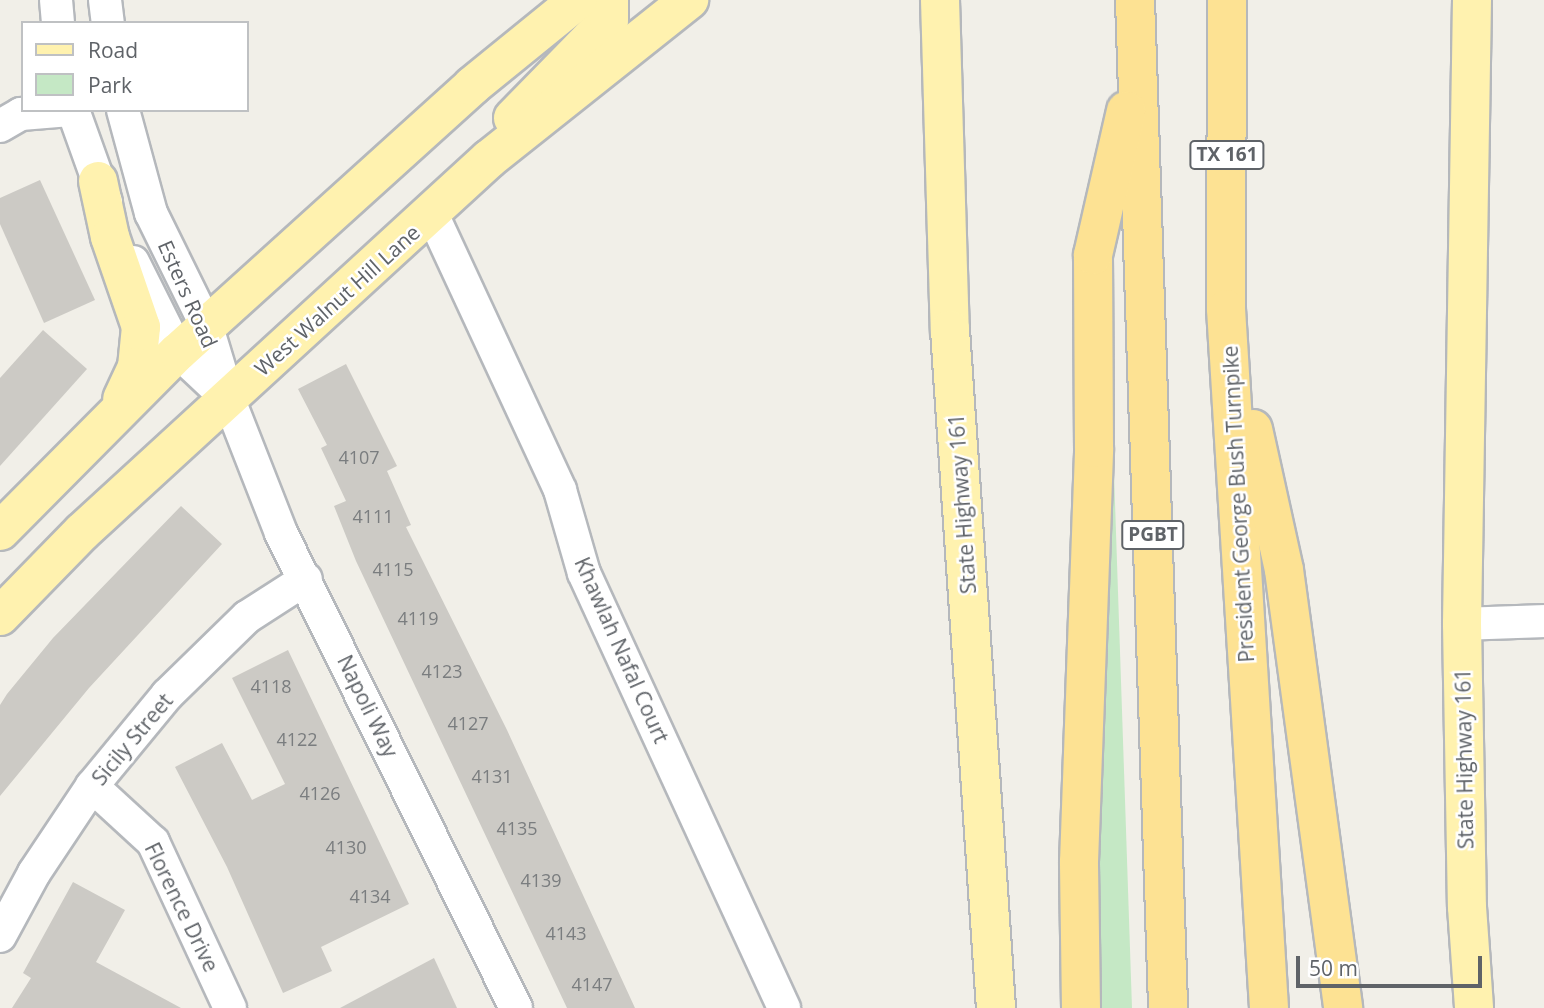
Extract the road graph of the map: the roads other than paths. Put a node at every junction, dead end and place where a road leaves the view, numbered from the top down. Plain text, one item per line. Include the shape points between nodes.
1 (56, 0) edge
2 (105, 0) edge
3 (578, 0) edge
4 (609, 0) edge
5 (689, 0) edge
6 (940, 0) edge
7 (1135, 0) edge
8 (1227, 0) edge
9 (1472, 0) edge
10 (58, 21) edge
11 (108, 21) edge
12 (1138, 62) junction
13 (46, 112) edge
14 (73, 112) edge
15 (124, 112) edge
16 (0, 126) edge
17 (489, 159) junction
18 (98, 181) junction
19 (432, 214) junction
20 (1226, 309) junction
21 (207, 327) junction
22 (178, 352) junction
23 (229, 400) junction
24 (116, 413) junction
25 (0, 531) edge
26 (306, 579) junction
27 (0, 616) edge
28 (1544, 621) edge
29 (1462, 624) junction
30 (92, 786) junction
31 (0, 936) edge
32 (230, 1008) edge
33 (516, 1008) edge
34 (784, 1008) edge
35 (996, 1008) edge
36 (1080, 1008) edge
37 (1168, 1008) edge
38 (1269, 1008) edge
39 (1343, 1008) edge
40 (1474, 1008) edge

1 - 10 street
2 - 11 street
3 - 21 main road via 472,86
4 - 17 main road via 608,20 517,112
5 - 17 main road, West Walnut Hill Lane
6 - 35 main road, State Highway 161 via 950,330
7 - 12 highway
8 - 20 highway, President George Bush Turnpike / TX 161
9 - 29 main road, State Highway 161
12 - 36 highway via 1093,255 1094,448 1079,862
12 - 37 highway, PGBT
13 - 16 street via 21,114
14 - 18 street, Esters Road
15 - 21 street, Esters Road via 151,213
17 - 19 main road, West Walnut Hill Lane
18 - 22 street, Esters Road
18 - 24 main road via 110,237 141,327 138,367
19 - 23 main road, West Walnut Hill Lane
19 - 34 street, Khawlah Nafal Court via 560,490 584,573
20 - 38 highway, President George Bush Turnpike
20 - 39 highway via 1284,570
21 - 22 main road
21 - 23 street, Esters Road
22 - 23 street, Esters Road
22 - 24 main road
23 - 26 street, Napoli Way via 281,533
23 - 27 main road, West Walnut Hill Lane via 73,541
24 - 25 main road
26 - 30 street, Sicily Street via 247,617 167,695
26 - 33 street, Napoli Way
28 - 29 street
29 - 40 main road, State Highway 161 via 1467,907
30 - 31 street, Sicily Street via 34,873
30 - 32 street, Florence Drive via 153,842

